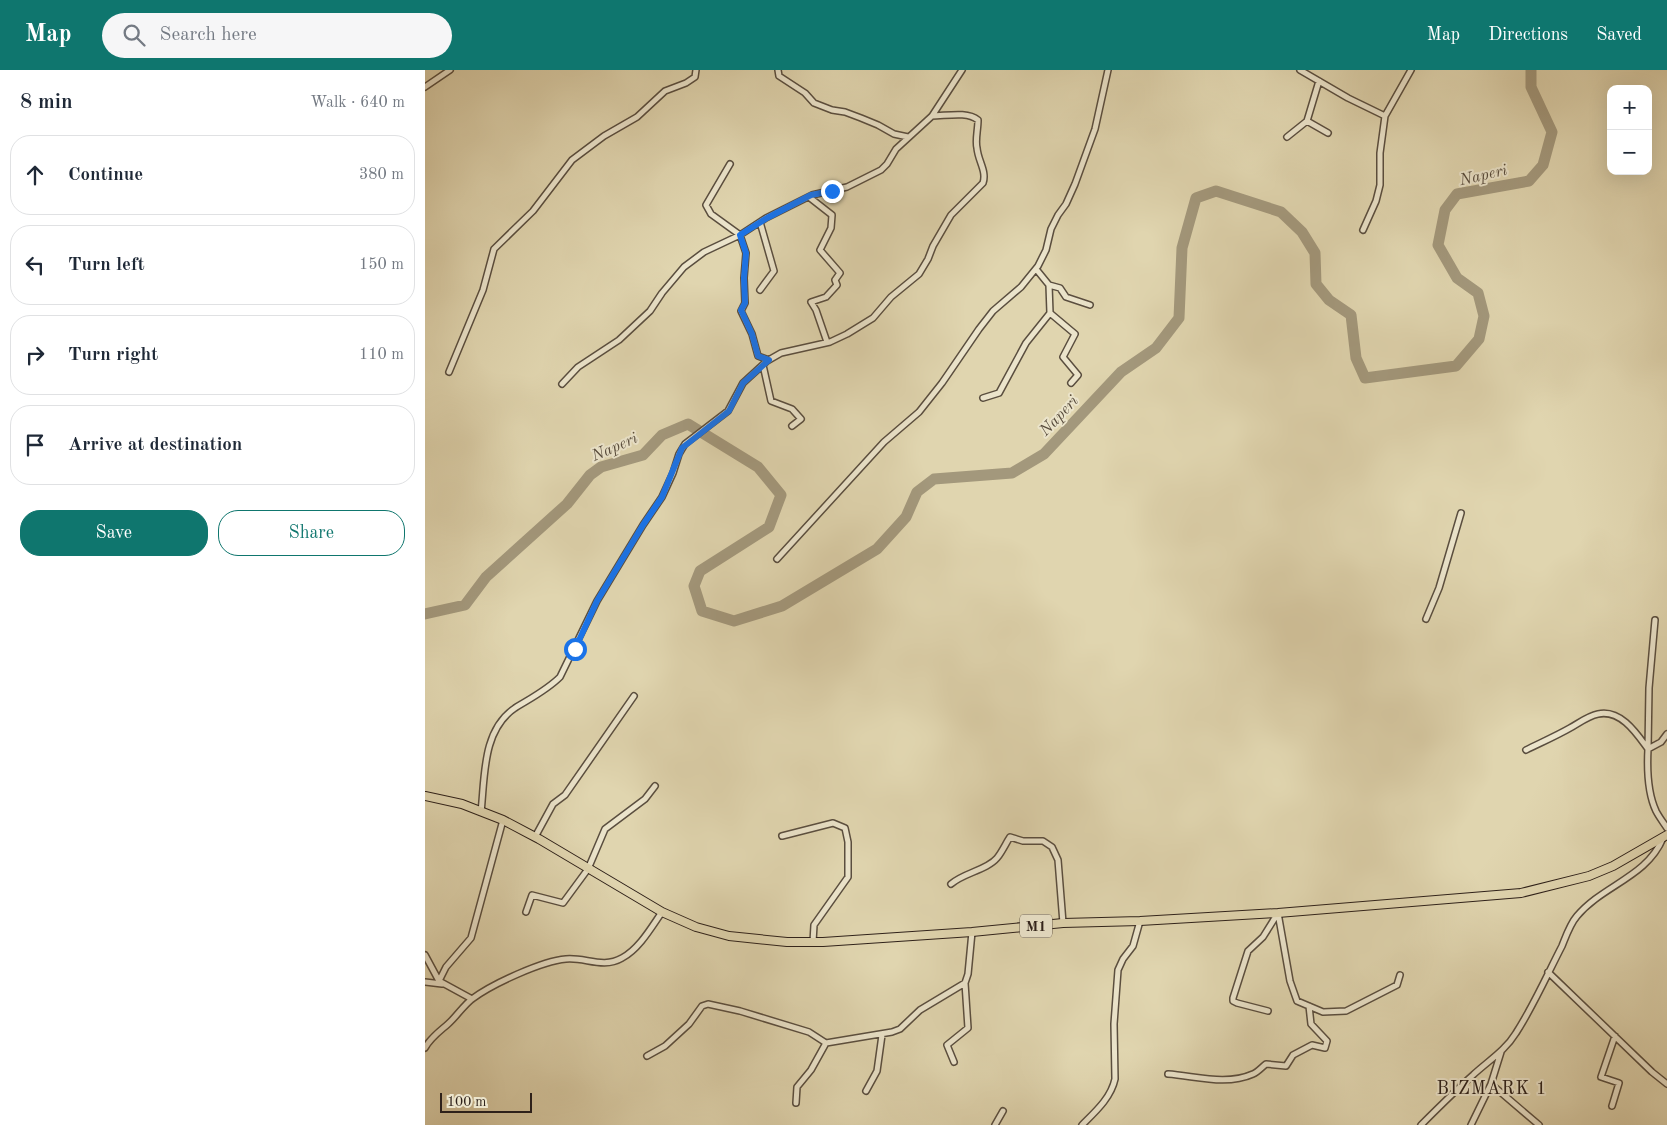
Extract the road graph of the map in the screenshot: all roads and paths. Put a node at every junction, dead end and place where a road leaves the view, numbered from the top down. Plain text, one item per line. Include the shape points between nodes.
1 (450, 70) edge
2 (697, 70) edge
3 (778, 70) edge
4 (962, 70) edge
5 (1108, 70) edge
6 (1300, 70) edge
7 (1411, 70) edge
8 (1319, 81) junction
9 (425, 87) edge
10 (932, 116) junction
11 (1385, 116) junction
12 (1307, 121) junction
13 (1328, 133) dead end
14 (908, 137) junction
15 (1287, 137) dead end
16 (730, 164) dead end
17 (809, 197) junction
18 (760, 222) junction
19 (1363, 230) dead end
20 (740, 235) junction
21 (1036, 269) junction
22 (1049, 285) junction
23 (760, 290) dead end
24 (1090, 305) dead end
25 (1049, 313) junction
26 (827, 342) junction
27 (769, 360) junction
28 (763, 365) junction
29 (449, 372) dead end
30 (1071, 383) dead end
31 (562, 384) dead end
32 (983, 398) dead end
33 (792, 426) dead end
34 (1461, 513) dead end
35 (777, 559) dead end
36 (1426, 619) dead end
37 (1655, 620) dead end
38 (634, 696) dead end
39 (1667, 734) edge
40 (1648, 749) junction
41 (1525, 750) dead end
42 (655, 786) dead end
43 (425, 796) edge
44 (481, 812) junction
45 (503, 820) junction
46 (1667, 828) edge
47 (782, 836) dead end
48 (535, 837) junction
49 (1665, 837) edge
50 (588, 869) junction
51 (951, 884) dead end
52 (526, 912) dead end
53 (662, 912) junction
54 (1279, 912) junction
55 (1140, 921) junction
56 (1063, 924) junction
57 (972, 932) junction
58 (813, 942) junction
59 (425, 955) edge
60 (1548, 972) junction
61 (1400, 975) dead end
62 (425, 982) edge
63 (442, 982) junction
64 (965, 983) junction
65 (472, 999) junction
66 (1309, 1006) junction
67 (1268, 1011) dead end
68 (882, 1035) junction
69 (1615, 1036) junction
70 (826, 1043) junction
71 (425, 1048) edge
72 (1502, 1052) junction
73 (647, 1056) dead end
74 (954, 1062) dead end
75 (1168, 1074) dead end
76 (1491, 1084) junction
77 (1667, 1084) edge
78 (866, 1091) dead end
79 (795, 1103) dead end
80 (1612, 1106) dead end
81 (1003, 1110) dead end
82 (995, 1125) edge
83 (1082, 1125) edge
84 (1421, 1125) edge
85 (1471, 1125) edge
86 (1539, 1125) edge

1 - 9 street
2 - 29 street via 695,77 665,91 637,118 604,136 572,160 533,211 494,249 483,290
3 - 14 street via 779,76 814,103
4 - 10 street
5 - 21 street via 1095,129 1075,184 1051,229 1046,250
6 - 8 street
7 - 11 street
8 - 11 street
8 - 12 street
10 - 14 street
10 - 26 street via 967,115 978,120 976,147 985,178 983,183 951,215 919,274 891,297 873,318
11 - 19 street via 1380,184
12 - 13 street
12 - 15 street
14 - 17 street via 881,170 847,187
16 - 20 street via 706,205 711,214
17 - 18 street
17 - 26 street via 833,215 831,228 820,250 840,273 835,280 837,284 826,297 811,302
18 - 20 street
18 - 23 street via 774,270
20 - 27 street via 746,253 745,303 741,310 758,356
20 - 31 street via 691,261 662,293 651,311 619,340 578,367
21 - 22 street
21 - 35 street via 993,311 919,412 884,442
22 - 24 street via 1060,288 1067,297
22 - 25 street
25 - 30 street via 1075,334 1063,357 1078,375
25 - 32 street via 1026,343 999,393
26 - 27 street via 787,351
27 - 28 street
28 - 33 street via 771,401 792,409 801,419
28 - 44 street via 743,383 729,411 685,444 662,497 597,601 560,677 505,717 495,730 487,758
34 - 36 street via 1439,588
37 - 40 street
38 - 48 street via 565,795 553,804
39 - 40 street via 1661,742
40 - 41 street via 1625,722 1607,713 1586,718
40 - 46 street via 1651,798
42 - 50 street via 645,799 605,829
43 - 44 highway, M1
44 - 45 highway, M1
45 - 48 highway, M1
45 - 63 street via 471,938 446,967
47 - 58 street via 833,823 845,828 848,877 814,925
48 - 50 highway, M1
49 - 54 highway, M1 via 1589,876 1521,893
49 - 60 street via 1646,863 1591,901 1576,917
50 - 52 street via 563,903 532,895
50 - 53 highway, M1
51 - 56 street via 997,859 1009,837 1023,841 1043,840 1052,846 1057,860
53 - 58 highway, M1 via 696,927 729,936
53 - 65 street via 648,933 623,958 610,963 574,958 554,960
54 - 55 highway, M1
54 - 66 street via 1297,1001
54 - 67 street via 1248,951 1233,998 1237,1004
55 - 56 highway, M1
55 - 83 street via 1133,946 1118,970 1114,1086
56 - 57 highway, M1
57 - 58 highway, M1
57 - 64 street
59 - 63 street
60 - 69 street
60 - 72 street via 1533,1006
61 - 66 street via 1397,984 1346,1011 1323,1012
62 - 63 street
63 - 65 street
64 - 68 street via 920,1010 900,1029
64 - 74 street via 967,1028 947,1045
65 - 71 street via 431,1038
66 - 75 street via 1311,1024 1327,1041 1325,1048 1312,1045 1293,1055 1285,1066 1266,1064 1253,1074 1225,1080
68 - 70 street
68 - 78 street via 877,1071
69 - 77 street
69 - 80 street via 1601,1077 1619,1083
70 - 73 street via 809,1032 708,1004 702,1006 689,1024 665,1046
70 - 79 street via 797,1087
72 - 76 street
72 - 84 street
76 - 85 street
76 - 86 street
81 - 82 street

